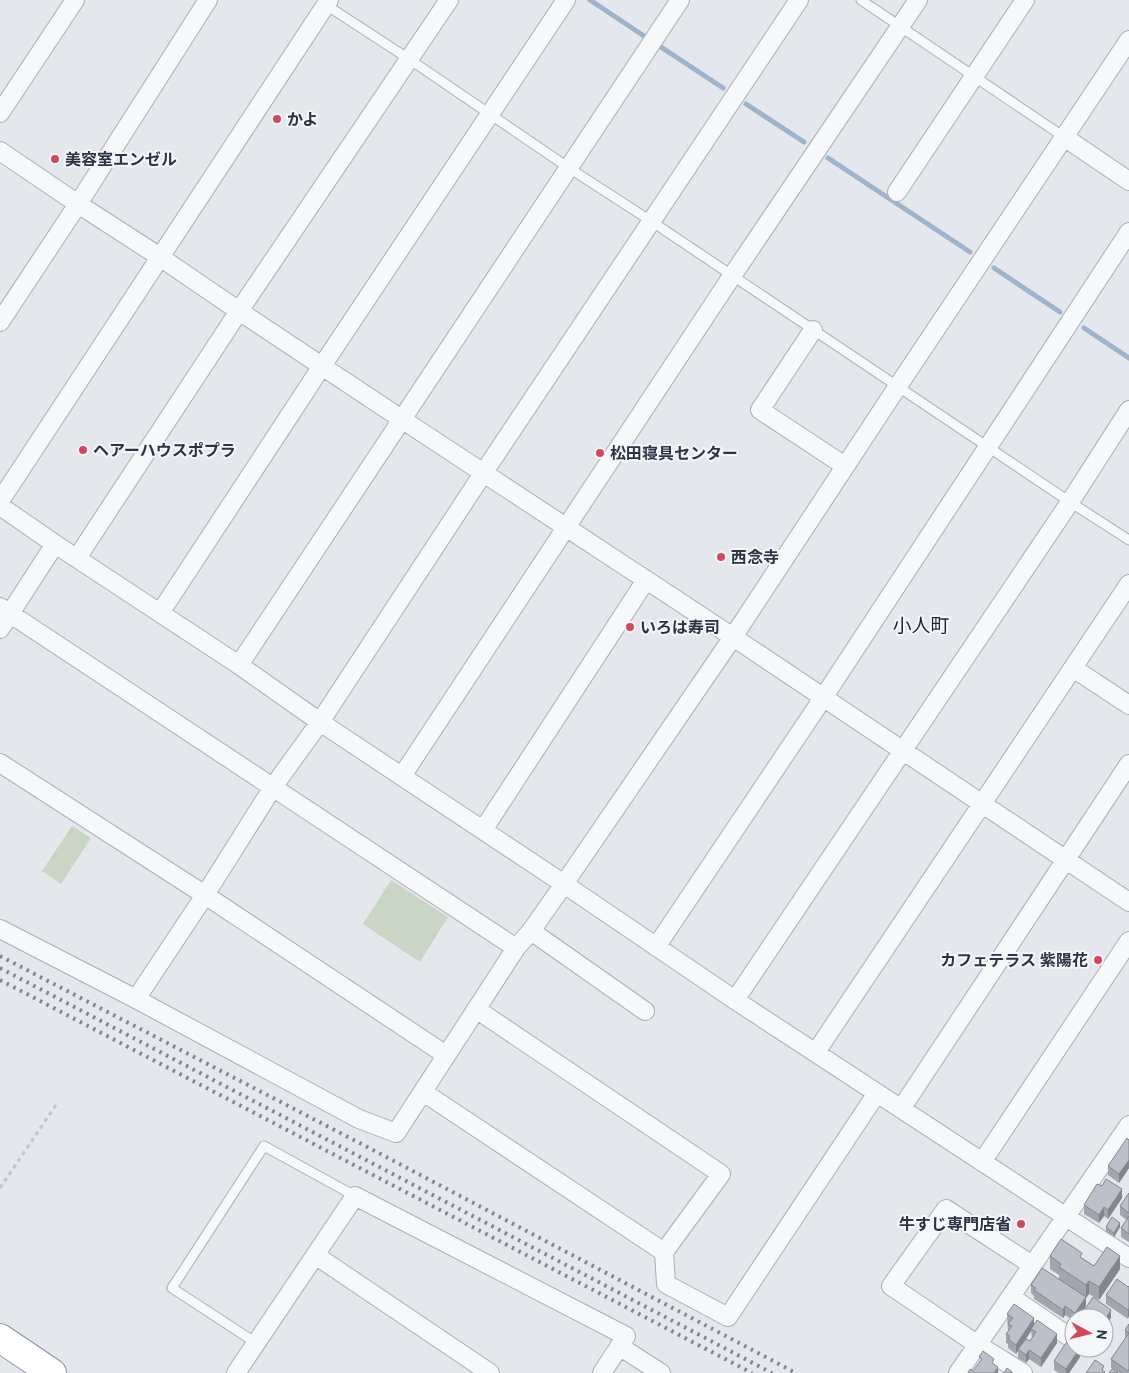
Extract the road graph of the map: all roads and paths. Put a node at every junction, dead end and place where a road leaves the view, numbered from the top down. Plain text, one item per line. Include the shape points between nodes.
1 (75, 0) edge
2 (208, 0) edge
3 (448, 0) edge
4 (566, 0) edge
5 (680, 0) edge
6 (799, 0) edge
7 (861, 0) edge
8 (918, 0) edge
9 (1025, 0) edge
10 (325, 2) edge
11 (900, 26) junction
12 (1129, 40) edge
13 (409, 59) junction
14 (974, 76) junction
15 (0, 113) edge
16 (490, 114) junction
17 (1064, 137) junction
18 (0, 152) edge
19 (569, 168) junction
20 (1129, 181) edge
21 (897, 192) dead end
22 (78, 204) junction
23 (651, 221) junction
24 (1129, 232) edge
25 (160, 257) junction
26 (732, 276) junction
27 (240, 311) junction
28 (0, 322) edge
29 (813, 330) junction
30 (322, 366) junction
31 (898, 386) junction
32 (1129, 410) edge
33 (403, 420) junction
34 (989, 447) junction
35 (845, 466) junction
36 (484, 472) junction
37 (0, 501) edge
38 (1070, 502) junction
39 (0, 506) edge
40 (566, 527) junction
41 (1129, 540) edge
42 (55, 544) junction
43 (77, 558) junction
44 (646, 580) junction
45 (1129, 584) edge
46 (5, 611) edge
47 (160, 613) junction
48 (0, 629) edge
49 (733, 637) junction
50 (239, 665) junction
51 (1073, 668) junction
52 (823, 698) junction
53 (1129, 705) edge
54 (320, 722) junction
55 (903, 751) junction
56 (0, 763) edge
57 (1129, 764) edge
58 (402, 776) junction
59 (274, 787) junction
60 (982, 804) junction
61 (483, 830) junction
62 (1066, 860) junction
63 (564, 884) junction
64 (205, 895) junction
65 (1129, 902) edge
66 (0, 929) edge
67 (531, 931) junction
68 (1129, 941) edge
69 (656, 947) junction
70 (516, 948) junction
71 (136, 999) junction
72 (735, 1000) junction
73 (476, 1009) junction
74 (645, 1011) dead end
75 (816, 1052) junction
76 (446, 1055) junction
77 (423, 1092) junction
78 (878, 1093) junction
79 (58, 1102) dead end
80 (901, 1108) junction
81 (1127, 1133) edge
82 (982, 1162) junction
83 (0, 1188) edge
84 (355, 1196) junction
85 (1065, 1217) junction
86 (664, 1252) junction
87 (315, 1255) junction
88 (1129, 1258) edge
89 (1032, 1265) junction
90 (1011, 1297) junction
91 (1064, 1333) edge
92 (0, 1338) edge
93 (256, 1343) junction
94 (978, 1345) junction
95 (619, 1346) junction
96 (52, 1373) edge
97 (236, 1373) edge
98 (490, 1373) edge
99 (602, 1373) edge
100 (661, 1373) edge
101 (958, 1373) edge
102 (1022, 1373) edge

1 - 15 street
2 - 22 street
3 - 13 street
4 - 16 street
5 - 19 street
6 - 23 street
7 - 11 lane
8 - 11 street
9 - 14 street
10 - 13 lane
10 - 25 street
11 - 14 lane
11 - 26 street
12 - 17 street
13 - 16 lane
13 - 27 street
14 - 17 lane
14 - 21 street
16 - 19 lane
16 - 30 street
17 - 20 street
17 - 31 street
18 - 22 street
19 - 23 lane
19 - 33 street
22 - 25 street
22 - 28 street
23 - 26 lane
23 - 36 street
24 - 34 street
25 - 27 street
25 - 37 street
26 - 29 lane
26 - 40 street
27 - 30 street
27 - 43 street
29 - 31 lane
29 - 35 street via 760,410
30 - 33 street
30 - 47 street
31 - 34 lane
31 - 35 street
32 - 38 street
33 - 36 street
33 - 50 street
34 - 38 lane
34 - 52 street
35 - 49 street
36 - 40 street
36 - 54 street
38 - 41 lane
38 - 55 street
39 - 42 street
40 - 44 street
40 - 58 street
42 - 43 street
42 - 46 street
43 - 47 street
44 - 49 street
44 - 61 street
45 - 51 street
46 - 48 street
46 - 59 street
47 - 50 street
49 - 52 street
49 - 63 street
50 - 54 street
51 - 53 street
51 - 60 street
52 - 55 street
52 - 69 street
54 - 58 street
54 - 59 street
55 - 60 street
55 - 72 street
56 - 64 street
57 - 62 street
58 - 61 street
59 - 64 street
59 - 70 street
60 - 62 street
60 - 75 street
61 - 63 street
62 - 65 street
62 - 80 street
63 - 67 street
63 - 69 street
64 - 71 street
64 - 76 street
66 - 71 street
67 - 70 street
67 - 74 street
68 - 82 street
69 - 72 street
70 - 73 street
71 - 77 street via 359,1119 396,1133
72 - 75 street
73 - 76 street
73 - 86 street via 721,1174
75 - 78 street
76 - 77 street
77 - 86 street
78 - 80 street
78 - 86 street via 728,1317 666,1284
79 - 83 path
80 - 82 street
81 - 85 street
82 - 85 street
84 - 87 street
84 - 93 lane via 264,1146 172,1288
84 - 95 street via 626,1336
85 - 88 street
85 - 89 street
87 - 93 street
87 - 98 street
89 - 90 street
89 - 94 street via 946,1209 891,1286
90 - 91 street
90 - 94 street
92 - 96 highway
93 - 97 street
94 - 101 street
94 - 102 street
95 - 99 street
95 - 100 street

